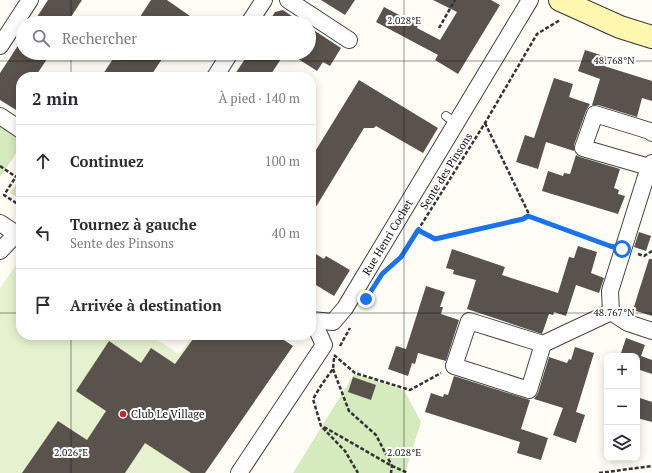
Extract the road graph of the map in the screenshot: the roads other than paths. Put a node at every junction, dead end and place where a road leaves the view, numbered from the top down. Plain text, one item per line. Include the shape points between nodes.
1 (30, 0) edge
2 (264, 0) edge
3 (288, 0) edge
4 (530, 0) edge
5 (564, 2) edge
6 (20, 16) edge
7 (254, 16) edge
8 (312, 16) edge
9 (316, 18) edge
10 (16, 21) edge
11 (652, 37) edge
12 (349, 40) dead end
13 (0, 46) edge
14 (226, 60) edge
15 (218, 72) edge
16 (0, 116) edge
17 (16, 127) edge
18 (652, 133) edge
19 (651, 165) edge
20 (0, 223) edge
21 (16, 234) edge
22 (16, 237) edge
23 (0, 251) edge
24 (611, 312) junction
25 (316, 320) edge
26 (316, 329) edge
27 (652, 331) edge
28 (543, 344) junction
29 (239, 473) edge

1 - 6 street
2 - 7 street
3 - 8 street
4 - 25 street, Rue Henri Cochet via 451,120 345,308 334,322
5 - 11 street via 620,28
9 - 12 street
10 - 13 street
14 - 15 street
16 - 17 street
18 - 19 street via 594,114 583,148
19 - 24 street via 610,291
20 - 21 street
22 - 23 street
24 - 27 street via 628,323
24 - 28 street
26 - 29 street, Rue Henri Cochet via 324,346
28 - 28 street via 528,390 454,366 469,321

